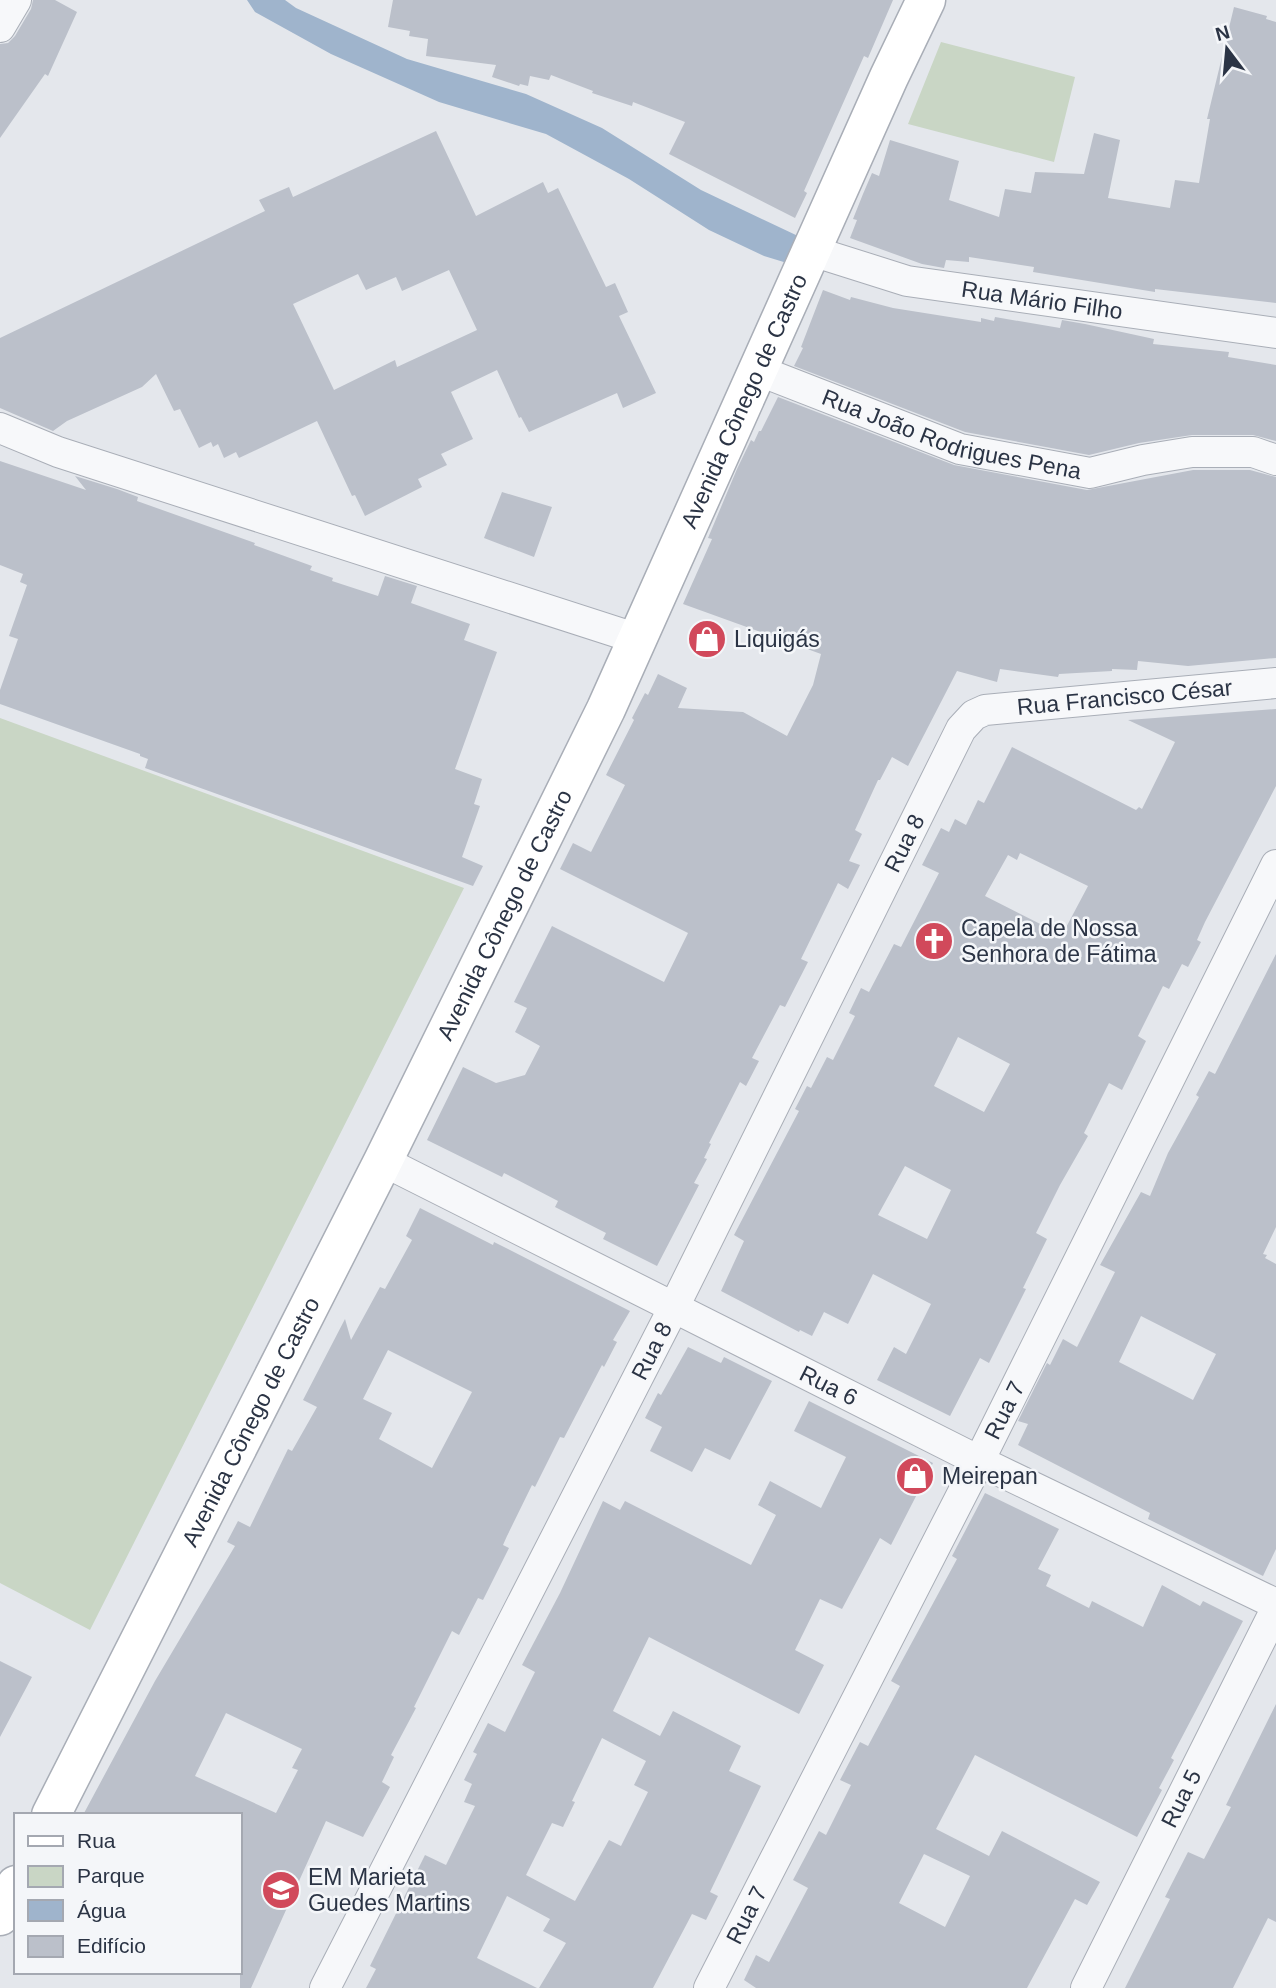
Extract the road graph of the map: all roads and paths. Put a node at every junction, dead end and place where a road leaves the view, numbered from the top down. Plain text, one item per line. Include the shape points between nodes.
1 (16, 0) edge
2 (926, 0) edge
3 (0, 27) edge
4 (812, 251) junction
5 (1276, 333) edge
6 (757, 370) junction
7 (0, 428) edge
8 (1276, 460) edge
9 (638, 639) junction
10 (1276, 683) edge
11 (974, 715) joint
12 (1276, 866) edge
13 (383, 1161) junction
14 (674, 1307) junction
15 (979, 1461) junction
16 (1276, 1604) edge
17 (1276, 1609) edge
18 (52, 1813) edge
19 (14, 1889) edge
20 (0, 1916) edge
21 (325, 1988) edge
22 (709, 1988) edge
23 (1086, 1988) edge

1 - 3 street
2 - 4 main road, Avenida Cônego de Castro
4 - 5 street, Rua Mário Filho via 907,281
4 - 6 main road, Avenida Cônego de Castro
6 - 8 street, Rua João Rodrigues Pena via 960,449 1090,473 1192,452 1253,452
6 - 9 main road, Avenida Cônego de Castro
7 - 9 street via 58,452
9 - 13 main road, Avenida Cônego de Castro
10 - 11 street, Rua Francisco César
11 - 14 street, Rua 8 via 961,729
12 - 15 street, Rua 7
13 - 14 street, Rua 6
13 - 18 main road, Avenida Cônego de Castro
14 - 15 street, Rua 6
14 - 21 street, Rua 8
15 - 16 street, Rua 6
15 - 22 street, Rua 7
17 - 23 street, Rua 5
19 - 20 main road

